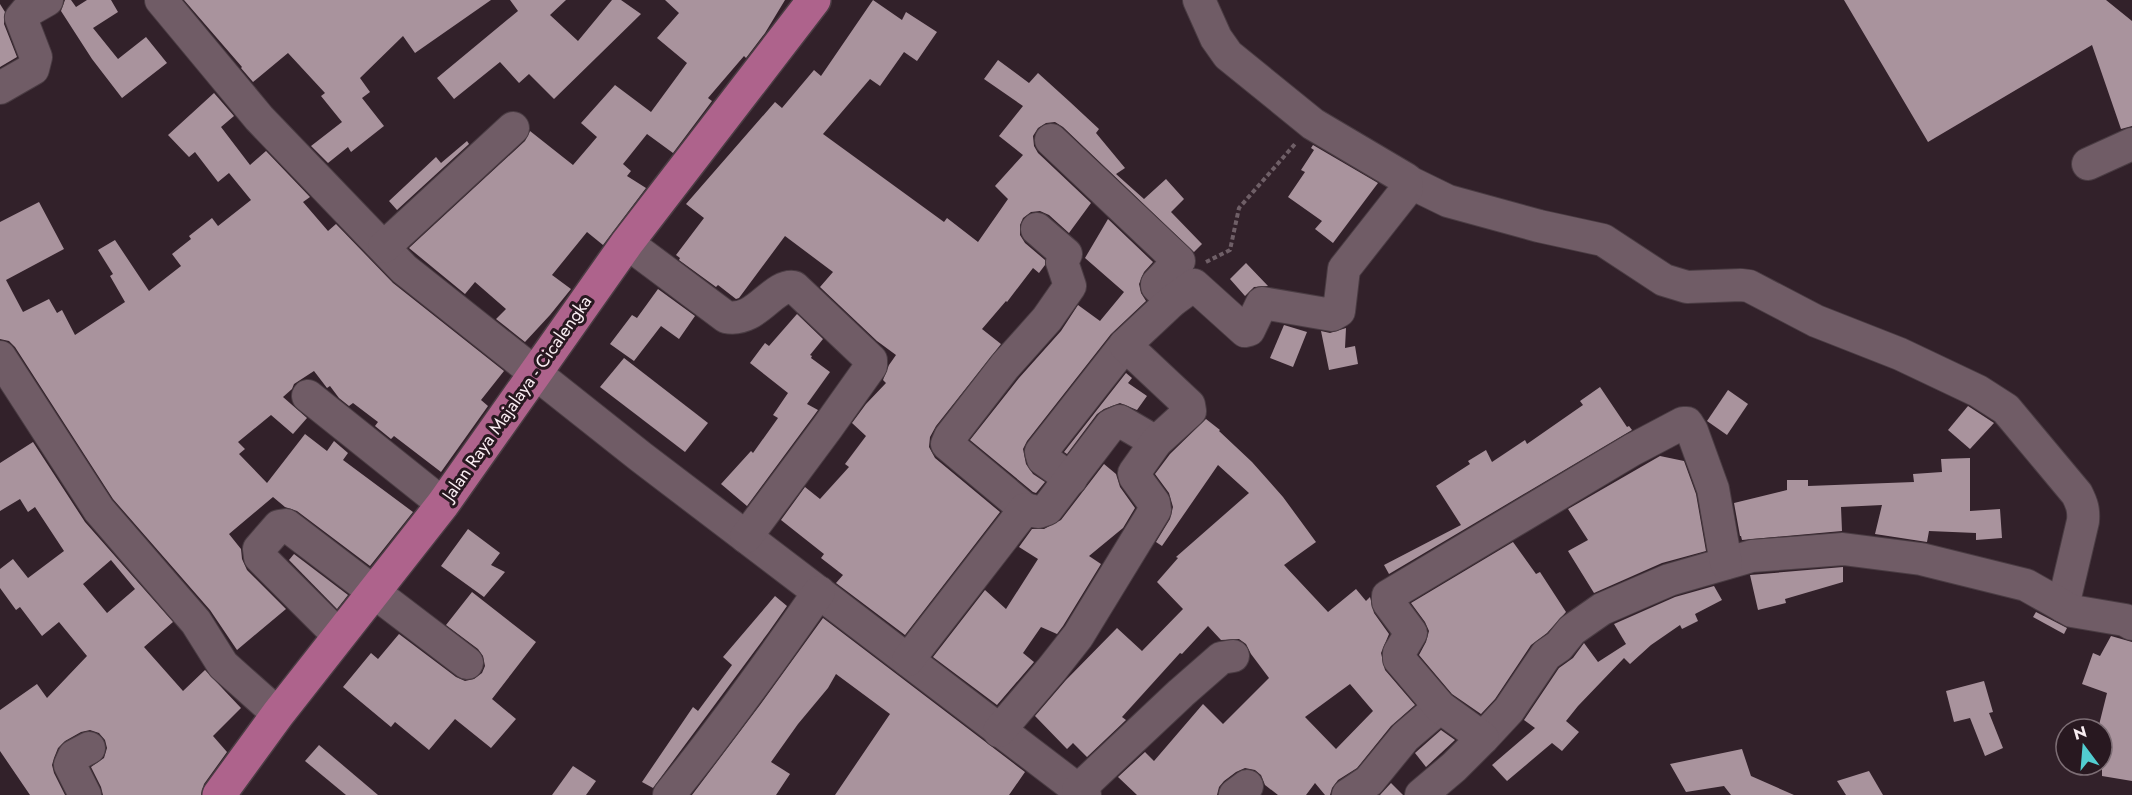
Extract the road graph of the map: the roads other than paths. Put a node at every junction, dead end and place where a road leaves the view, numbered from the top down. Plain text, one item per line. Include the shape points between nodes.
1 (47, 0) edge
2 (161, 0) edge
3 (814, 0) edge
4 (1198, 0) edge
5 (0, 88) edge
6 (513, 128) dead end
7 (1051, 140) dead end
8 (2132, 144) edge
9 (2088, 164) dead end
10 (1407, 182) junction
11 (1037, 229) dead end
12 (627, 243) junction
13 (384, 248) junction
14 (1173, 301) junction
15 (1125, 345) junction
16 (0, 357) edge
17 (535, 372) junction
18 (308, 396) dead end
19 (1156, 442) junction
20 (1071, 479) junction
21 (442, 504) junction
22 (1025, 508) junction
23 (746, 537) junction
24 (1726, 563) junction
25 (374, 591) junction
26 (819, 592) junction
27 (2063, 606) junction
28 (2132, 624) edge
29 (339, 636) junction
30 (1233, 656) dead end
31 (908, 660) junction
32 (467, 663) dead end
33 (1440, 706) junction
34 (278, 714) junction
35 (999, 731) junction
36 (1483, 738) junction
37 (89, 748) dead end
38 (1082, 792) edge
39 (85, 795) edge
40 (219, 795) edge
41 (669, 795) edge
42 (1348, 795) edge
43 (1421, 795) edge

1 - 5 street via 21,18 36,57 33,69
2 - 13 street via 259,118
3 - 12 main road, Jalan Raya Majalaya - Cicalengka
4 - 10 street via 1228,55 1313,124
6 - 13 street
7 - 14 street via 1179,261 1157,284
8 - 9 street
10 - 14 street via 1407,189 1344,269 1336,314 1262,303 1245,331 1197,286 1191,286
10 - 27 street via 1448,201 1603,240 1674,284 1741,285 1759,290 1806,316 1989,396 2006,410 2082,503 2083,521
11 - 22 street via 1066,254 1062,262 1070,286 947,444
12 - 17 main road, Jalan Raya Majalaya - Cicalengka
12 - 23 street via 726,317 744,317 785,287 794,287 871,360 871,366 834,419
13 - 17 street via 404,269
14 - 15 street
15 - 19 street via 1190,408
15 - 20 street via 1041,452 1043,459
16 - 34 street via 99,510 196,622 223,665
17 - 21 main road, Jalan Raya Majalaya - Cicalengka
17 - 23 street
18 - 21 street
19 - 20 street via 1120,421 1114,422
19 - 35 street via 1134,473 1155,510 1078,636
20 - 22 street via 1045,511
21 - 25 main road, Jalan Raya Majalaya - Cicalengka
22 - 31 street
23 - 26 street
24 - 27 street via 1752,556 1843,549 1910,557 2026,585
24 - 33 street via 1713,489 1692,431 1687,423 1679,424 1388,596 1388,602 1411,633 1399,659
24 - 36 street via 1669,580 1611,605 1572,630 1546,655 1509,710
25 - 29 main road, Jalan Raya Majalaya - Cicalengka
25 - 29 street via 286,525 279,526 259,549 260,557
25 - 32 street
26 - 31 street
26 - 41 street
27 - 28 street
29 - 34 main road, Jalan Raya Majalaya - Cicalengka
30 - 38 street via 1221,658 1195,680
31 - 35 street
33 - 36 street
33 - 42 street via 1405,737 1369,781
34 - 40 main road, Jalan Raya Majalaya - Cicalengka
35 - 38 street
36 - 43 street
37 - 39 street via 74,756 70,765

